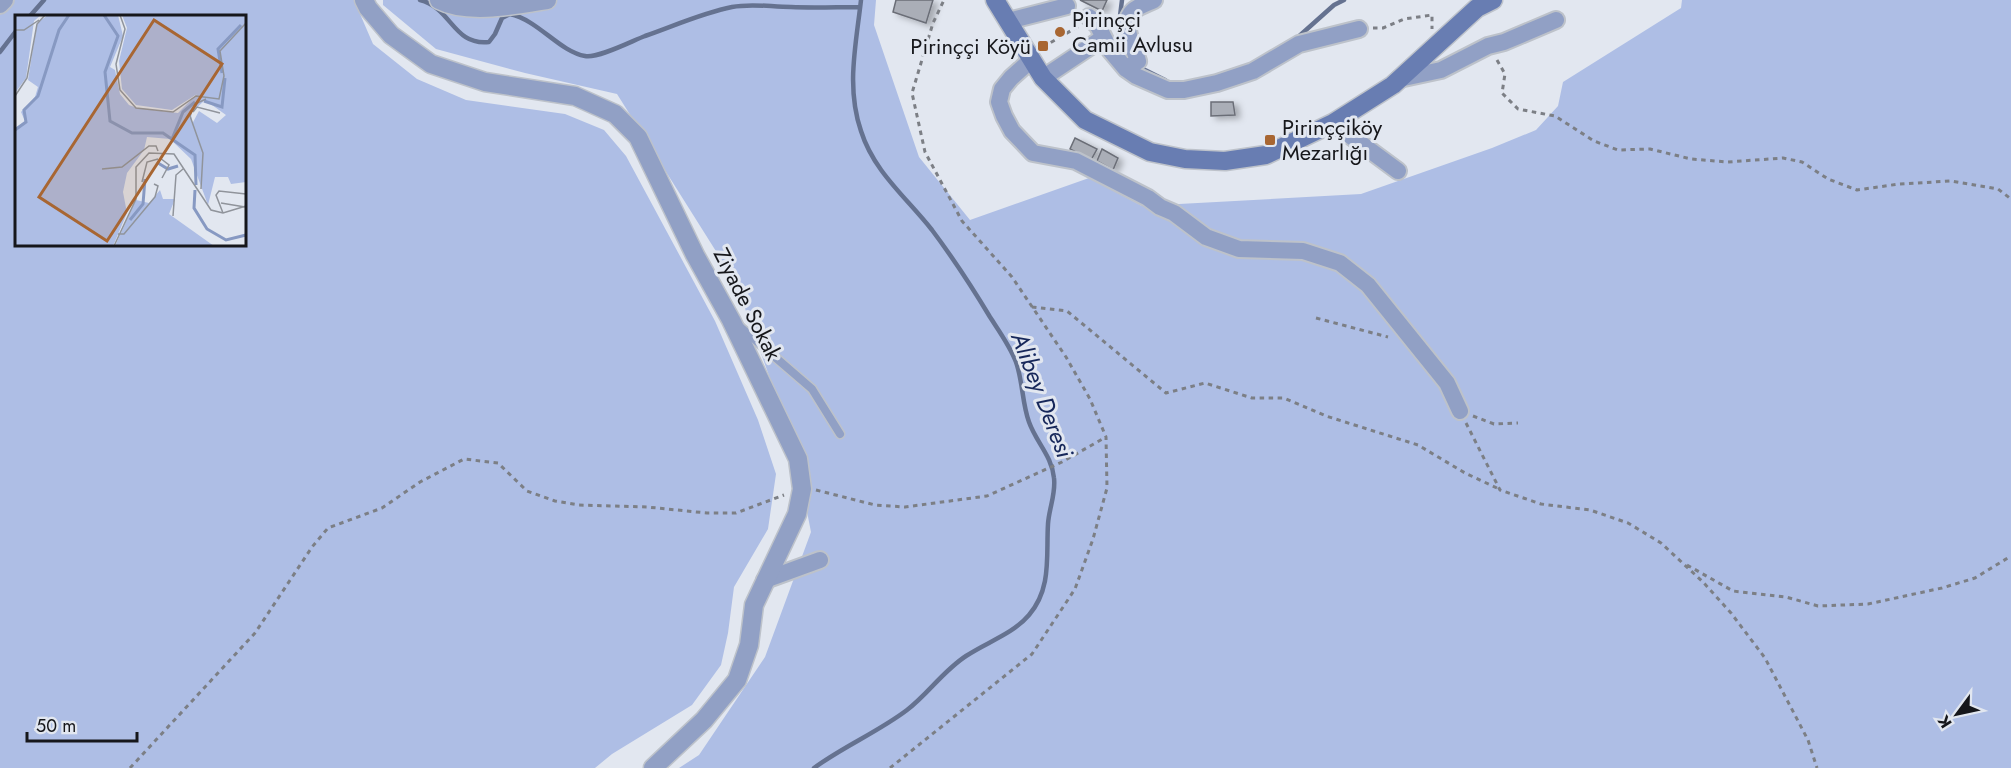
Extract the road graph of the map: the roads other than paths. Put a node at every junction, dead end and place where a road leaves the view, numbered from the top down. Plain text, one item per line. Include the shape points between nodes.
1 (5, 0) edge
2 (364, 0) edge
3 (439, 0) edge
4 (547, 0) edge
5 (995, 0) edge
6 (1154, 0) edge
7 (1493, 0) edge
8 (0, 5) edge
9 (1077, 12) edge
10 (1556, 20) dead end
11 (1008, 21) junction
12 (1359, 29) road end
13 (1103, 38) junction
14 (1030, 58) junction
15 (1126, 69) junction
16 (1043, 78) junction
17 (1399, 79) junction
18 (1333, 123) junction
19 (1398, 171) dead end
20 (731, 320) junction
21 (1460, 411) road end
22 (840, 435) dead end
23 (820, 560) dead end
24 (765, 580) junction
25 (653, 768) edge

1 - 8 street
2 - 20 street, Ziyade Sokak via 391,36 431,64 485,82 575,96 615,114 638,137
3 - 4 street via 463,8
5 - 11 main road
6 - 15 street via 1133,10 1128,17 1138,61
7 - 17 main road via 1477,8
9 - 11 street
9 - 13 street via 1098,26
10 - 17 street via 1488,46 1441,70
11 - 14 main road
12 - 15 street via 1299,44 1252,71 1184,90 1168,90
13 - 15 street
13 - 16 street
14 - 16 main road
14 - 21 street via 1002,89 999,102 1012,131 1034,153 1076,161 1174,213 1206,237 1239,249 1303,252 1340,263 1368,285 1447,383
16 - 18 main road via 1085,120 1150,152 1185,159 1226,161 1266,155
17 - 18 main road
18 - 19 street
20 - 22 lane via 812,389
20 - 24 street, Ziyade Sokak via 798,459 802,489 797,514
23 - 24 street
24 - 25 street, Ziyade Sokak via 754,605 749,645 737,680 704,720

